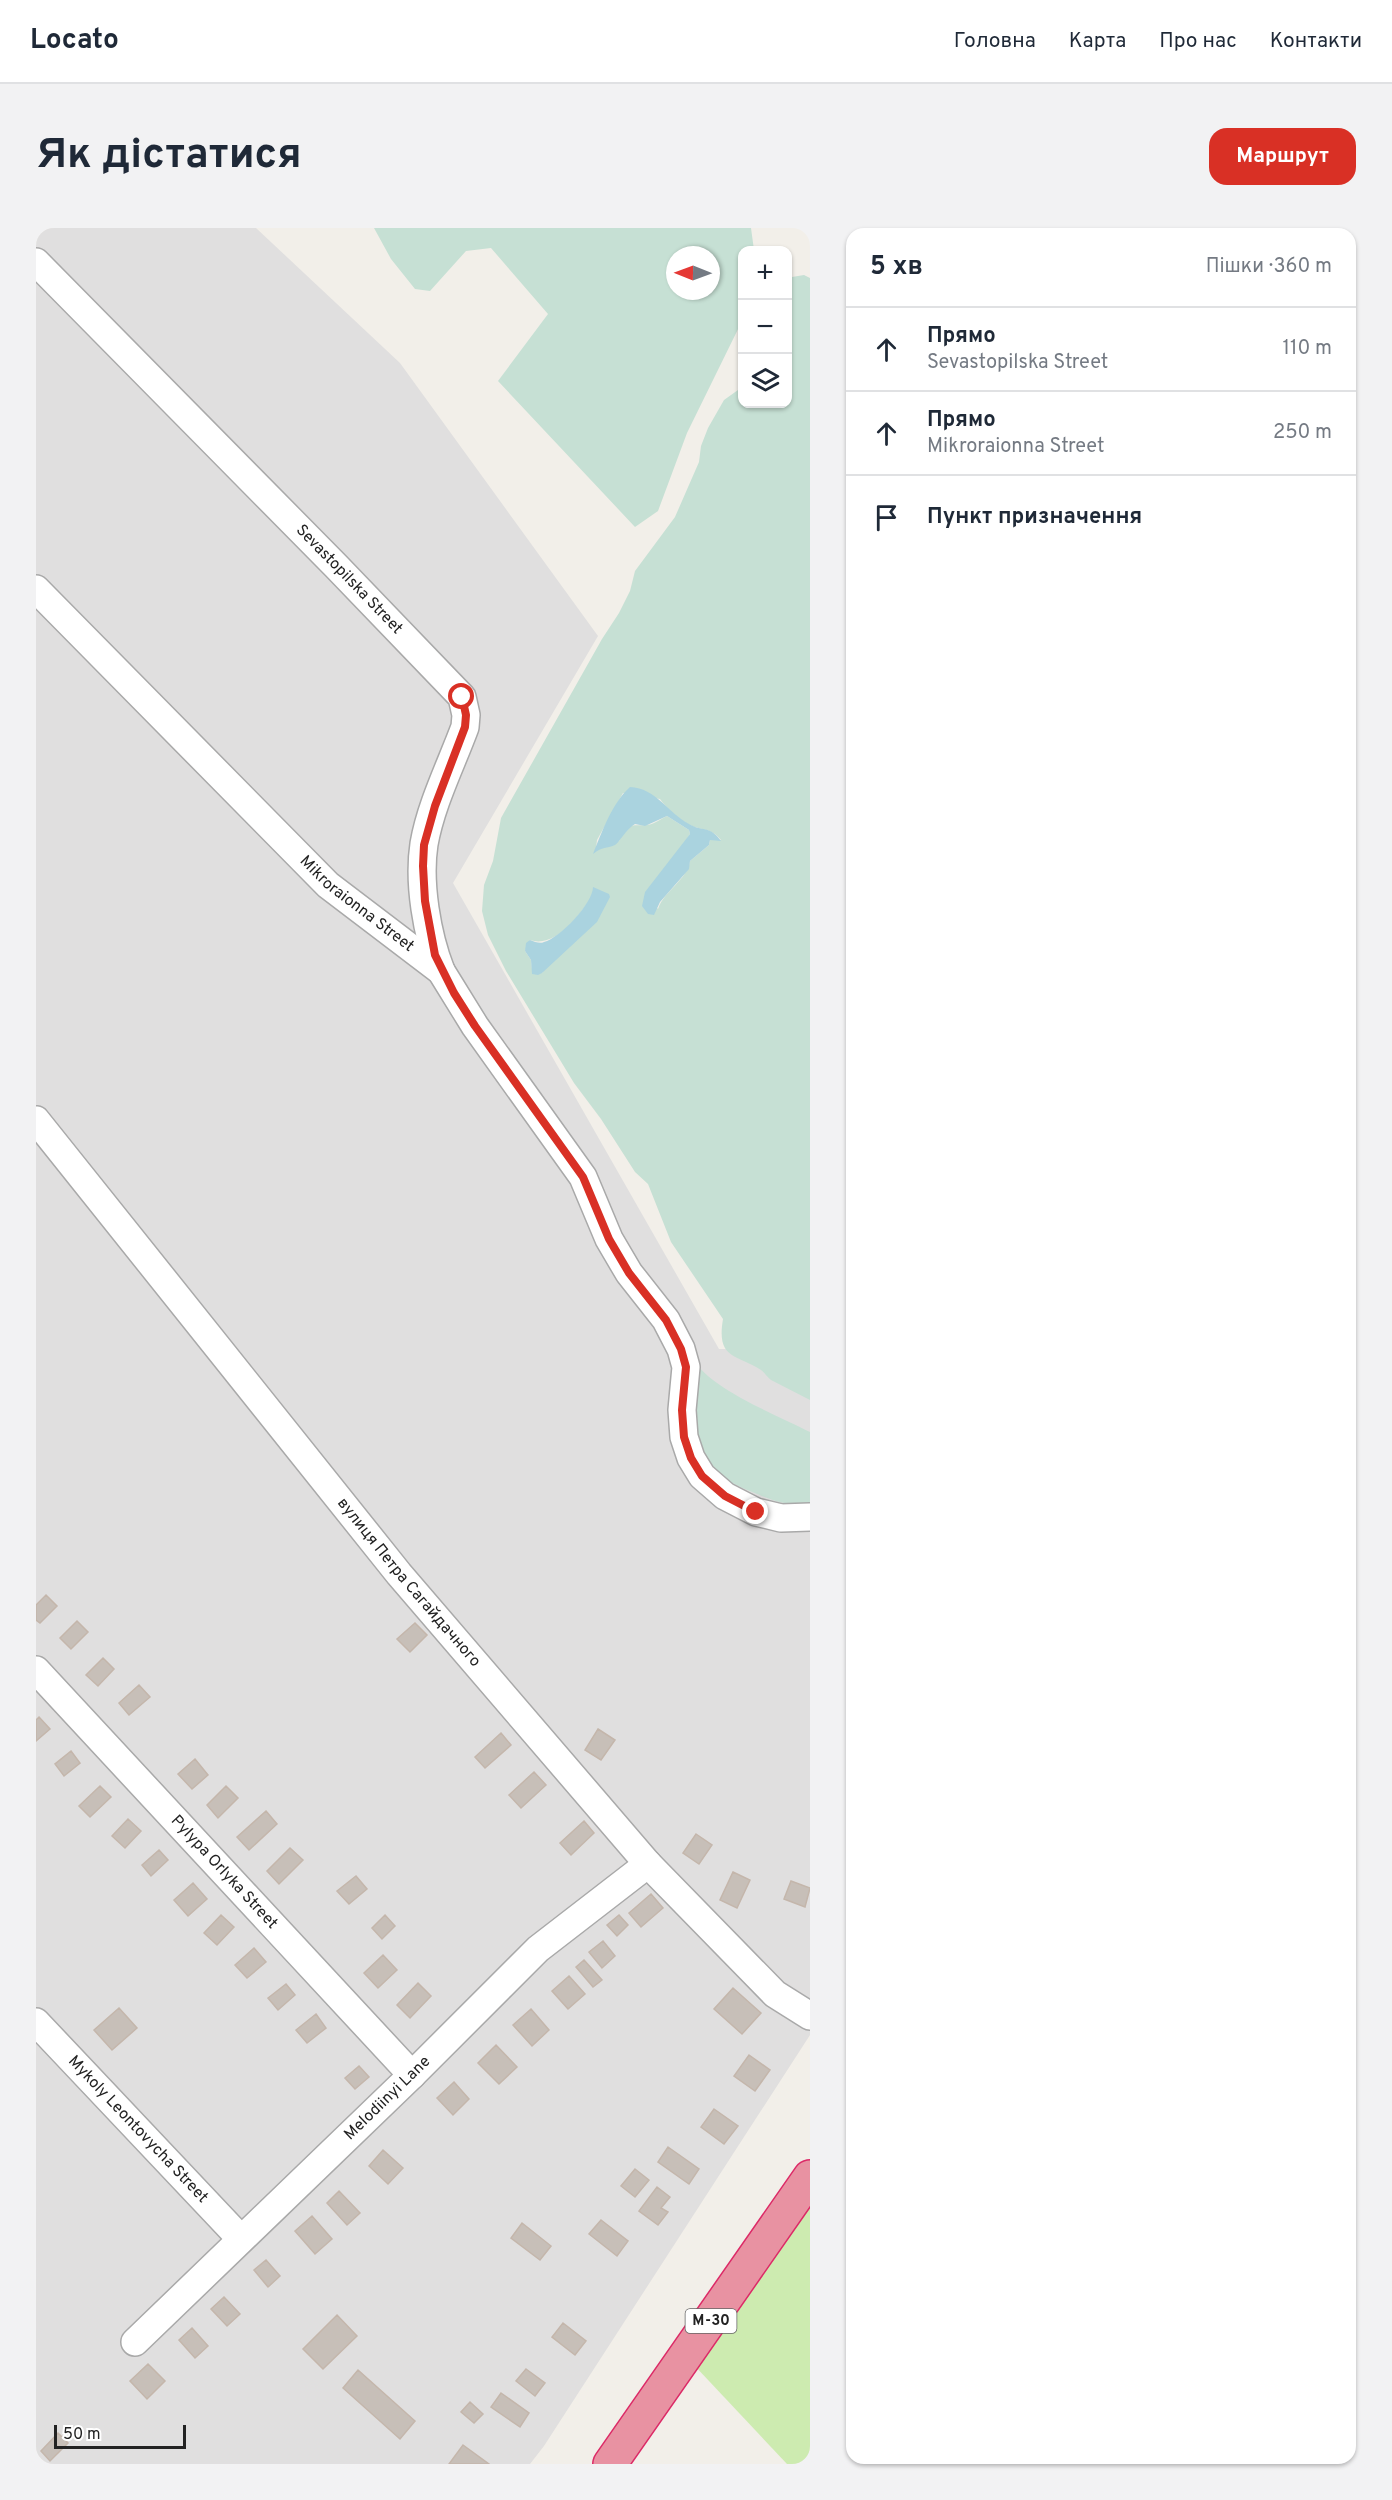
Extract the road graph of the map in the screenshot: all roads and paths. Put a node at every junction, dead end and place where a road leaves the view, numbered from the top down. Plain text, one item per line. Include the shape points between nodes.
1 (36, 262) edge
2 (36, 589) edge
3 (441, 971) junction
4 (36, 1120) edge
5 (810, 1517) edge
6 (36, 1670) edge
7 (648, 1864) junction
8 (810, 2016) edge
9 (36, 2022) edge
10 (412, 2075) junction
11 (810, 2177) edge
12 (241, 2239) junction
13 (135, 2342) dead end
14 (610, 2464) edge

1 - 3 street, Sevastopilska Street via 462,697 465,727 424,845 429,933
2 - 3 street, Mikroraionna Street via 328,885
3 - 5 street, Mikroraionna Street via 583,1177 609,1239 676,1339 686,1367 684,1437 702,1476 725,1496 756,1512 781,1518
4 - 7 street, вулиця Петра Сагайдачного via 399,1574
6 - 10 street, Pylypa Orlyka Street
7 - 8 street, вулиця Петра Сагайдачного via 775,1994
7 - 10 street, Melodiinyi Lane via 538,1949
9 - 12 street, Mykoly Leontovycha Street
10 - 12 street, Melodiinyi Lane
11 - 14 highway, М-30
12 - 13 street, Melodiinyi Lane

